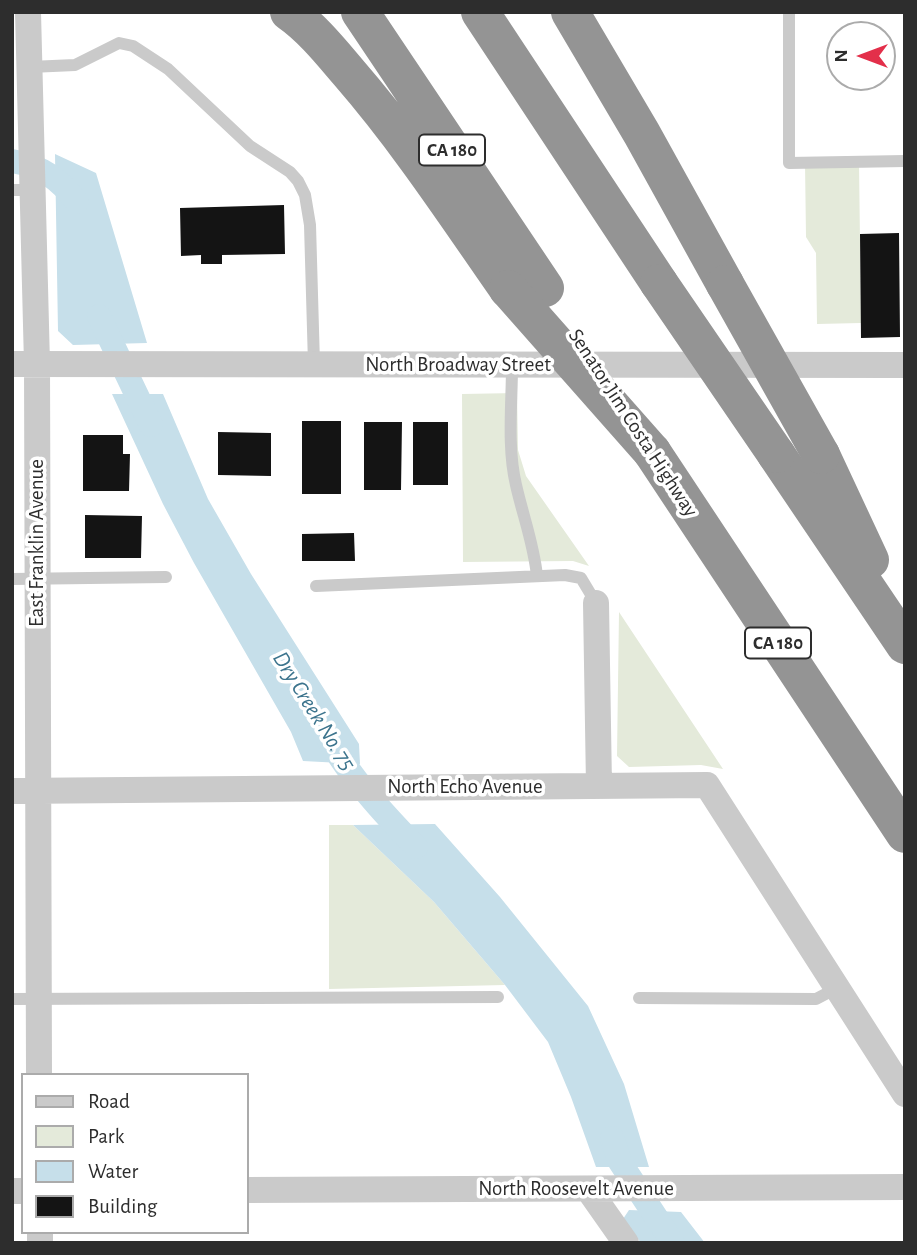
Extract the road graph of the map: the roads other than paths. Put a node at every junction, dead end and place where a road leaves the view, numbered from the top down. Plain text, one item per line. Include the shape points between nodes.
1 (28, 12) edge
2 (289, 12) edge
3 (360, 12) edge
4 (480, 12) edge
5 (570, 12) edge
6 (789, 12) edge
7 (30, 67) junction
8 (905, 161) edge
9 (26, 188) edge
10 (526, 288) junction
11 (24, 364) edge
12 (314, 364) junction
13 (512, 365) junction
14 (905, 365) edge
15 (537, 576) junction
16 (166, 577) dead end
17 (25, 579) edge
18 (316, 586) dead end
19 (596, 603) joint
20 (905, 635) edge
21 (905, 645) edge
22 (599, 786) junction
23 (39, 790) junction
24 (12, 791) edge
25 (905, 834) edge
26 (837, 988) junction
27 (498, 997) dead end
28 (639, 998) dead end
29 (12, 999) edge
30 (39, 999) junction
31 (39, 1073) edge
32 (905, 1094) edge
33 (905, 1187) edge
34 (588, 1189) junction
35 (248, 1190) edge
36 (626, 1243) edge

1 - 7 street, East Franklin Avenue
2 - 10 highway via 324,45
3 - 10 highway, Senator Jim Costa Highway / CA 180
4 - 21 highway, bridge
5 - 20 highway, bridge via 821,454
6 - 8 lane via 789,163
7 - 9 street, East Franklin Avenue via 32,150
7 - 12 lane via 75,65 119,43 132,46 168,69 250,146 290,172 304,195 310,225
9 - 11 street, East Franklin Avenue
10 - 25 highway, Senator Jim Costa Highway / CA 180, bridge via 652,452
11 - 12 street, North Broadway Street
11 - 17 street, East Franklin Avenue
12 - 13 street, North Broadway Street
13 - 14 street, North Broadway Street
13 - 15 lane via 515,484
15 - 18 lane
15 - 19 lane via 581,578
16 - 17 lane
17 - 23 street, East Franklin Avenue
19 - 22 street
22 - 23 street, North Echo Avenue
22 - 26 street, North Echo Avenue via 707,785
23 - 24 street, North Echo Avenue
23 - 30 street, East Franklin Avenue
26 - 28 lane via 816,999
26 - 32 street
27 - 30 lane
29 - 30 lane
30 - 31 street, East Franklin Avenue
33 - 34 street, North Roosevelt Avenue
34 - 35 street, North Roosevelt Avenue
34 - 36 street

